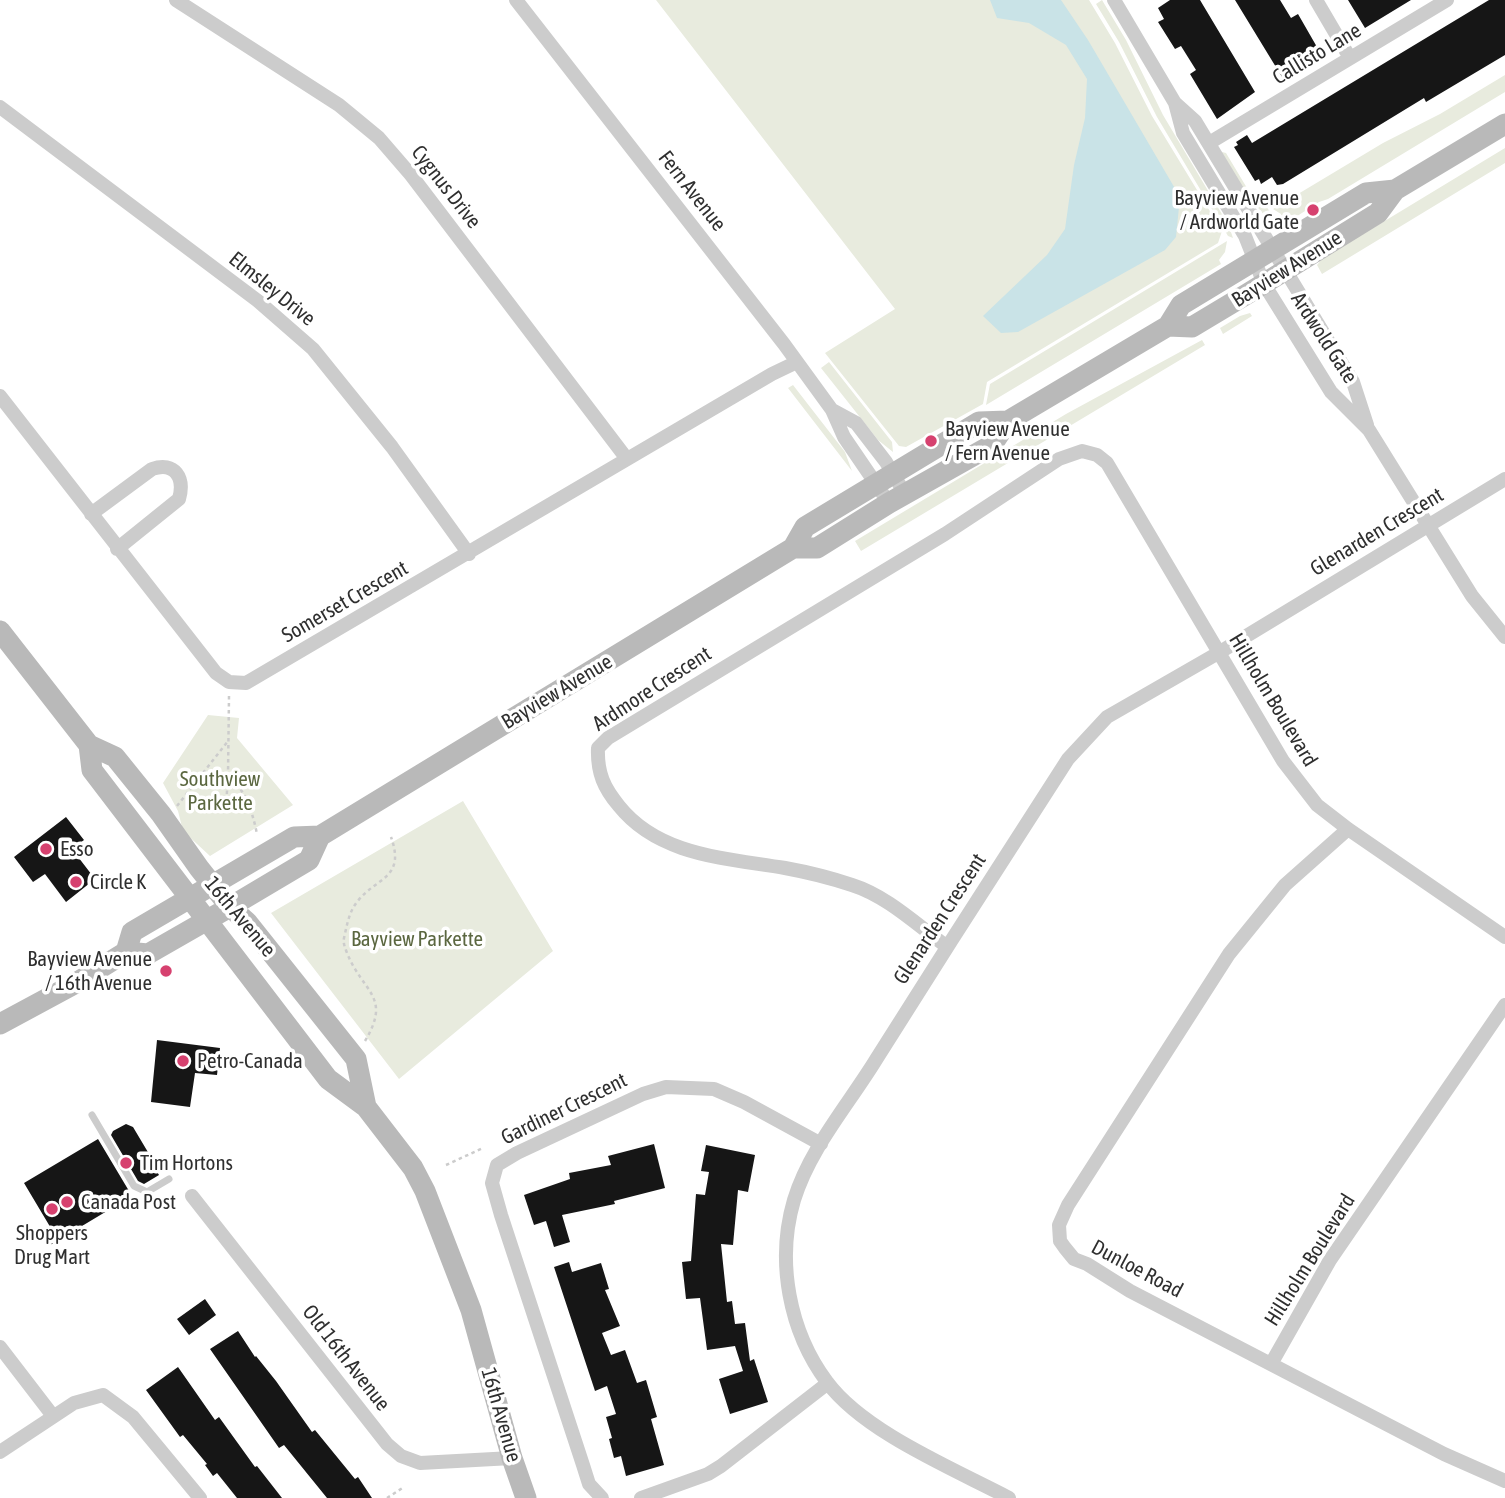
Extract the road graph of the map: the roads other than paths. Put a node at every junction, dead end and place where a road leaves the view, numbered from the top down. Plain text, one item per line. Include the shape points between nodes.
1 (176, 0) edge
2 (516, 0) edge
3 (1114, 0) edge
4 (1316, 0) edge
5 (1447, 0) edge
6 (1350, 58) junction
7 (1175, 103) junction
8 (0, 107) edge
9 (1505, 124) edge
10 (1209, 143) junction
11 (1395, 190) junction
12 (1274, 249) junction
13 (1253, 261) junction
14 (1286, 269) junction
15 (1264, 284) junction
16 (1168, 326) junction
17 (797, 362) junction
18 (0, 396) edge
19 (1008, 421) junction
20 (1369, 430) junction
21 (1097, 455) joint
22 (626, 459) junction
23 (1505, 479) edge
24 (885, 480) junction
25 (897, 498) junction
26 (91, 514) junction
27 (1428, 526) junction
28 (793, 548) junction
29 (117, 549) junction
30 (469, 554) junction
31 (0, 631) edge
32 (1505, 637) edge
33 (1220, 652) junction
34 (89, 745) junction
35 (1348, 829) junction
36 (320, 836) junction
37 (212, 885) junction
38 (188, 899) junction
39 (230, 907) junction
40 (205, 921) junction
41 (1505, 937) edge
42 (946, 946) junction
43 (127, 952) junction
44 (1505, 1005) edge
45 (0, 1024) edge
46 (366, 1107) junction
47 (92, 1115) dead end
48 (821, 1144) junction
49 (169, 1180) dead end
50 (192, 1196) dead end
51 (0, 1347) edge
52 (1271, 1364) junction
53 (828, 1384) junction
54 (53, 1416) junction
55 (0, 1452) edge
56 (512, 1458) junction
57 (1505, 1481) edge
58 (200, 1498) edge
59 (526, 1498) edge
60 (602, 1498) edge
61 (641, 1498) edge
62 (1009, 1498) edge

1 - 22 street, Cygnus Drive via 339,105 379,138
2 - 17 street, Fern Avenue
3 - 7 street
4 - 6 street
5 - 6 street, Callisto Lane
6 - 10 street, Callisto Lane
7 - 10 street, Ardwold Gate via 1195,121
7 - 13 street, Ardwold Gate via 1183,134 1245,236
8 - 30 street, Elmsley Drive via 258,301 313,349 392,447
9 - 11 main road, Bayview Avenue
10 - 12 street, Ardwold Gate
11 - 12 main road, Bayview Avenue via 1366,193
11 - 14 main road, Bayview Avenue via 1378,213
12 - 13 main road, Bayview Avenue
12 - 14 street, Ardwold Gate
13 - 15 street, Ardwold Gate
13 - 16 main road, Bayview Avenue via 1181,305
14 - 15 main road, Bayview Avenue
14 - 20 street, Ardwold Gate via 1353,382
15 - 16 main road, Bayview Avenue via 1192,327
15 - 20 street, Ardwold Gate via 1331,392
16 - 19 main road, Bayview Avenue
17 - 22 street, Somerset Crescent
17 - 24 street, Fern Avenue via 831,410 856,424
18 - 26 street
19 - 24 main road, Bayview Avenue via 979,422
19 - 25 main road, Bayview Avenue via 992,445
20 - 27 street, Ardwold Gate
21 - 33 street, Hillholm Boulevard via 1107,463
21 - 42 street, Ardmore Crescent via 1082,451 1059,459 598,748 597,767 606,790 631,821 659,839 689,852 789,869 854,886 877,896
22 - 30 street, Somerset Crescent
23 - 27 street, Glenarden Crescent
24 - 25 street, Fern Avenue
24 - 28 main road, Bayview Avenue via 805,527
25 - 28 main road, Bayview Avenue via 817,548
26 - 29 street
26 - 29 street via 152,469 169,467 178,474 183,487 180,499
27 - 32 street, Ardwold Gate via 1472,596
27 - 33 street, Glenarden Crescent
28 - 36 main road, Bayview Avenue
29 - 30 street, Somerset Crescent via 216,673 229,682 246,683
31 - 34 main road, 16th Avenue
33 - 35 street, Hillholm Boulevard via 1297,782
33 - 42 street, Glenarden Crescent via 1107,717 1088,735
34 - 37 main road, 16th Avenue via 115,757
34 - 38 main road, 16th Avenue via 92,770
35 - 41 street, Hillholm Boulevard
35 - 52 street, Dunloe Road via 1272,899 1229,954 1059,1225 1060,1241 1074,1259
36 - 37 main road, Bayview Avenue via 294,837
36 - 39 main road, Bayview Avenue via 309,860
37 - 38 main road, Bayview Avenue
37 - 39 main road, 16th Avenue
38 - 40 main road, 16th Avenue
38 - 43 main road, Bayview Avenue via 132,932
39 - 40 main road, Bayview Avenue
39 - 46 main road, 16th Avenue via 247,922 356,1059
40 - 43 main road, Bayview Avenue via 148,954
40 - 46 main road, 16th Avenue via 328,1079
42 - 48 street, Glenarden Crescent
43 - 45 main road, Bayview Avenue
44 - 52 street, Hillholm Boulevard via 1330,1261
46 - 56 main road, 16th Avenue via 425,1191 471,1310
47 - 49 lane via 134,1186 147,1192
48 - 53 street, Glenarden Crescent via 794,1201 785,1260 797,1326
48 - 60 street, Gardiner Crescent via 714,1089 666,1087 498,1165 492,1183 589,1484
50 - 56 street, Old 16th Avenue via 401,1456 420,1463
51 - 54 street
52 - 57 street, Dunloe Road
53 - 61 street via 708,1474
53 - 62 street, Glenarden Crescent via 885,1433
54 - 55 street
54 - 58 street via 74,1403 103,1395 133,1417
56 - 59 main road, 16th Avenue

